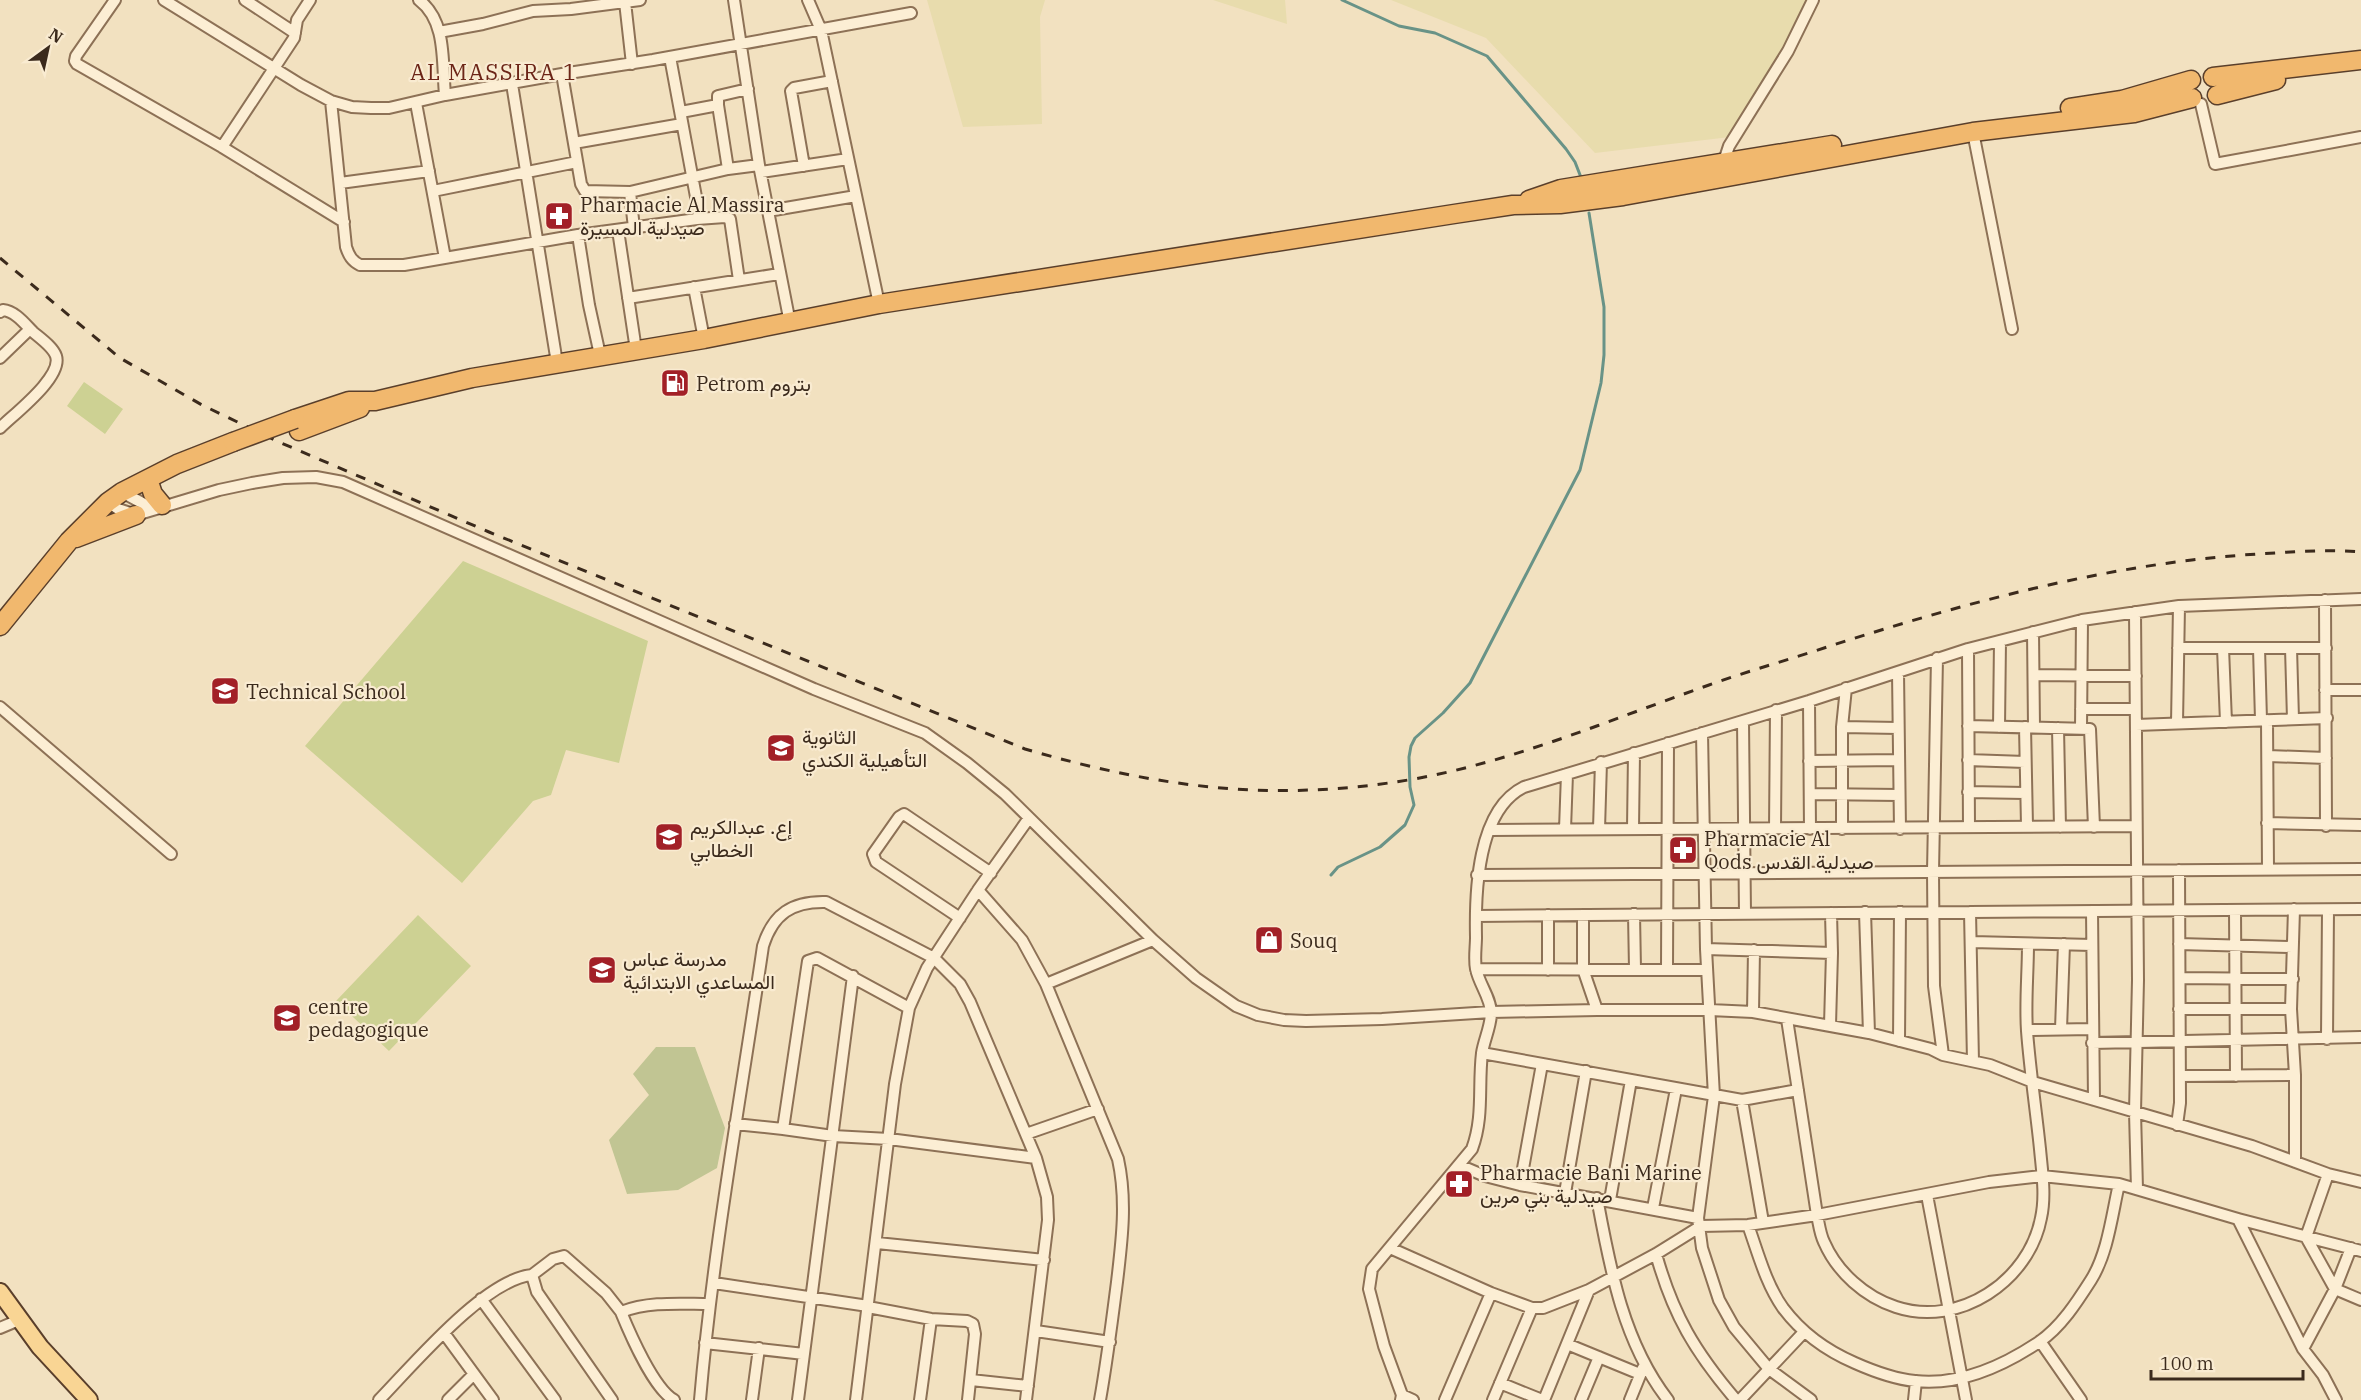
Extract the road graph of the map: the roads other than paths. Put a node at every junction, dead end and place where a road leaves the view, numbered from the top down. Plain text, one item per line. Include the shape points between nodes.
1 (115, 0) edge
2 (164, 0) edge
3 (189, 0) edge
4 (245, 0) edge
5 (310, 0) edge
6 (419, 0) edge
7 (638, 0) edge
8 (734, 0) edge
9 (808, 0) edge
10 (1813, 0) edge
11 (625, 2) junction
12 (559, 5) edge
13 (182, 11) junction
14 (911, 13) dead end
15 (821, 30) junction
16 (439, 32) junction
17 (295, 33) junction
18 (742, 44) junction
19 (670, 57) junction
20 (2361, 60) edge
21 (632, 64) junction
22 (274, 68) junction
23 (2361, 71) edge
24 (562, 74) junction
25 (832, 81) junction
26 (512, 84) junction
27 (748, 89) junction
28 (446, 95) junction
29 (2202, 96) junction
30 (331, 101) junction
31 (416, 103) junction
32 (718, 105) junction
33 (681, 112) junction
34 (682, 124) junction
35 (1973, 132) junction
36 (2361, 137) edge
37 (574, 143) junction
38 (1881, 143) junction
39 (222, 147) junction
40 (848, 159) junction
41 (577, 162) junction
42 (804, 166) junction
43 (760, 168) junction
44 (1726, 168) junction
45 (728, 169) junction
46 (429, 171) junction
47 (527, 172) junction
48 (692, 178) junction
49 (340, 183) junction
50 (433, 191) junction
51 (630, 192) junction
52 (856, 196) junction
53 (768, 211) junction
54 (697, 219) junction
55 (344, 222) junction
56 (634, 228) junction
57 (618, 230) junction
58 (578, 235) junction
59 (539, 241) junction
60 (446, 258) junction
61 (779, 274) junction
62 (739, 280) junction
63 (694, 287) junction
64 (628, 298) junction
65 (879, 304) junction
66 (0, 312) edge
67 (790, 323) junction
68 (30, 329) junction
69 (2012, 329) dead end
70 (704, 339) junction
71 (636, 350) junction
72 (600, 355) junction
73 (0, 358) edge
74 (558, 363) junction
75 (0, 428) edge
76 (154, 477) junction
77 (115, 497) junction
78 (167, 505) junction
79 (136, 515) junction
80 (69, 541) junction
81 (2361, 599) edge
82 (2325, 600) junction
83 (2179, 606) junction
84 (2135, 612) junction
85 (2082, 620) junction
86 (0, 626) edge
87 (2033, 632) junction
88 (2000, 641) junction
89 (2178, 648) junction
90 (2223, 648) junction
91 (2259, 648) junction
92 (2291, 648) junction
93 (2326, 648) junction
94 (1968, 649) junction
95 (1937, 658) junction
96 (1898, 672) junction
97 (2034, 675) junction
98 (2081, 676) junction
99 (2136, 676) junction
100 (1846, 688) junction
101 (2325, 690) junction
102 (2361, 690) edge
103 (1809, 701) junction
104 (0, 707) edge
105 (2081, 709) junction
106 (2135, 709) junction
107 (1776, 710) junction
108 (2327, 718) junction
109 (2293, 719) junction
110 (2264, 720) junction
111 (1743, 721) junction
112 (2226, 722) junction
113 (2176, 723) junction
114 (2136, 724) junction
115 (1968, 726) junction
116 (1842, 727) junction
117 (1999, 727) junction
118 (2030, 727) junction
119 (1898, 728) junction
120 (2058, 728) junction
121 (2080, 728) junction
122 (1702, 733) junction
123 (1668, 743) junction
124 (1634, 753) junction
125 (2268, 756) junction
126 (2326, 758) junction
127 (1842, 759) junction
128 (1899, 760) junction
129 (1968, 760) junction
130 (1809, 761) junction
131 (1600, 762) junction
132 (2025, 762) junction
133 (1568, 774) junction
134 (1968, 792) junction
135 (2025, 793) junction
136 (1810, 794) junction
137 (1842, 795) junction
138 (1899, 795) junction
139 (1029, 818) junction
140 (2267, 823) junction
141 (2361, 825) edge
142 (2027, 826) junction
143 (2136, 826) junction
144 (2326, 826) junction
145 (1969, 827) junction
146 (2060, 827) junction
147 (2094, 827) junction
148 (1934, 828) junction
149 (1565, 829) junction
150 (1599, 829) junction
151 (1633, 829) junction
152 (1667, 829) junction
153 (1704, 829) junction
154 (1744, 829) junction
155 (1810, 829) junction
156 (1842, 829) junction
157 (1900, 829) junction
158 (1490, 830) junction
159 (1776, 830) junction
160 (171, 854) dead end
161 (2268, 869) junction
162 (2361, 869) edge
163 (2138, 870) junction
164 (2179, 870) junction
165 (1933, 872) junction
166 (991, 873) junction
167 (1667, 873) junction
168 (1705, 873) junction
169 (1744, 873) junction
170 (1477, 875) junction
171 (978, 890) junction
172 (2294, 909) junction
173 (2361, 909) edge
174 (2178, 910) junction
175 (2235, 910) junction
176 (2328, 910) junction
177 (2092, 911) junction
178 (2137, 911) junction
179 (1865, 912) junction
180 (1900, 912) junction
181 (1934, 912) junction
182 (1970, 912) junction
183 (1745, 913) junction
184 (1831, 913) junction
185 (1635, 914) junction
186 (1667, 914) junction
187 (1705, 914) junction
188 (1548, 915) junction
189 (1583, 915) junction
190 (1476, 916) junction
191 (960, 918) junction
192 (1153, 940) junction
193 (1972, 942) junction
194 (2028, 944) junction
195 (2064, 944) junction
196 (2179, 944) junction
197 (2092, 945) junction
198 (2237, 945) junction
199 (2292, 947) junction
200 (1706, 949) junction
201 (1754, 950) junction
202 (1832, 953) junction
203 (934, 958) junction
204 (1476, 969) junction
205 (1584, 969) junction
206 (1635, 969) junction
207 (1666, 969) junction
208 (1548, 970) junction
209 (1707, 970) junction
210 (853, 976) junction
211 (2180, 978) junction
212 (2237, 978) junction
213 (2293, 979) junction
214 (1046, 984) junction
215 (909, 1008) junction
216 (2179, 1009) junction
217 (2236, 1009) junction
218 (2291, 1009) junction
219 (1596, 1010) junction
220 (1710, 1010) junction
221 (1491, 1012) junction
222 (1753, 1012) junction
223 (1787, 1019) junction
224 (1830, 1024) junction
225 (2061, 1029) junction
226 (2092, 1029) junction
227 (2027, 1030) junction
228 (1869, 1033) junction
229 (2361, 1037) edge
230 (2236, 1039) junction
231 (2327, 1039) junction
232 (2180, 1040) junction
233 (2293, 1040) junction
234 (1899, 1041) junction
235 (2136, 1042) junction
236 (2092, 1043) junction
237 (1482, 1053) junction
238 (1943, 1055) junction
239 (1974, 1061) junction
240 (1542, 1064) junction
241 (1586, 1071) junction
242 (2295, 1075) junction
243 (2180, 1076) junction
244 (2236, 1076) junction
245 (1631, 1080) junction
246 (2033, 1082) junction
247 (1676, 1089) junction
248 (1798, 1090) junction
249 (1714, 1096) junction
250 (1742, 1100) junction
251 (2094, 1100) junction
252 (1098, 1108) junction
253 (2135, 1112) junction
254 (735, 1124) junction
255 (2177, 1125) junction
256 (783, 1129) junction
257 (1026, 1134) junction
258 (833, 1136) junction
259 (889, 1139) junction
260 (1036, 1158) junction
261 (2295, 1162) junction
262 (1459, 1165) junction
263 (2328, 1174) junction
264 (2042, 1176) junction
265 (2361, 1182) edge
266 (2119, 1184) junction
267 (1520, 1185) junction
268 (2137, 1189) junction
269 (1565, 1193) junction
270 (1927, 1195) junction
271 (1597, 1198) junction
272 (1610, 1200) junction
273 (1653, 1208) junction
274 (1817, 1215) junction
275 (2238, 1219) junction
276 (1700, 1222) junction
277 (1763, 1222) junction
278 (1748, 1225) junction
279 (2306, 1237) junction
280 (877, 1243) junction
281 (1389, 1248) junction
282 (2356, 1250) edge
283 (1656, 1254) junction
284 (1044, 1260) junction
285 (532, 1275) junction
286 (1612, 1277) junction
287 (714, 1283) junction
288 (2335, 1289) junction
289 (1589, 1290) junction
290 (0, 1292) edge
291 (1491, 1293) junction
292 (481, 1299) junction
293 (810, 1299) junction
294 (2361, 1300) edge
295 (710, 1304) junction
296 (868, 1307) junction
297 (1532, 1308) junction
298 (1948, 1310) junction
299 (621, 1312) junction
300 (931, 1318) junction
301 (18, 1320) junction
302 (0, 1328) edge
303 (1036, 1331) junction
304 (1804, 1332) junction
305 (444, 1334) junction
306 (2040, 1341) junction
307 (1110, 1342) junction
308 (705, 1343) junction
309 (1567, 1344) junction
310 (759, 1348) junction
311 (2303, 1349) junction
312 (804, 1354) junction
313 (1599, 1357) junction
314 (1769, 1369) junction
315 (1642, 1370) junction
316 (474, 1374) junction
317 (1962, 1379) junction
318 (971, 1380) junction
319 (1916, 1381) junction
320 (1500, 1383) junction
321 (1028, 1386) junction
322 (1401, 1397) edge
323 (89, 1400) edge
324 (379, 1400) edge
325 (448, 1400) edge
326 (493, 1400) edge
327 (555, 1400) edge
328 (612, 1400) edge
329 (674, 1400) edge
330 (700, 1400) edge
331 (752, 1400) edge
332 (798, 1400) edge
333 (856, 1400) edge
334 (921, 1400) edge
335 (968, 1400) edge
336 (1026, 1400) edge
337 (1100, 1400) edge
338 (1413, 1400) edge
339 (1445, 1400) edge
340 (1493, 1400) edge
341 (1543, 1400) edge
342 (1581, 1400) edge
343 (1630, 1400) edge
344 (1668, 1400) edge
345 (1738, 1400) edge
346 (1811, 1400) edge
347 (1914, 1400) edge
348 (1966, 1400) edge
349 (2081, 1400) edge
350 (2336, 1400) edge

1 - 39 street via 76,56 77,64
2 - 13 street
3 - 13 street
4 - 17 street
5 - 17 street via 297,20
6 - 16 street via 434,16
7 - 11 street
8 - 18 street
9 - 15 street
10 - 44 street via 1788,51 1729,146
11 - 12 street
11 - 21 street
12 - 16 street
13 - 22 street
14 - 15 street
15 - 18 street
15 - 25 street
16 - 28 street
17 - 22 street
18 - 19 street
18 - 27 street
19 - 21 street
19 - 33 street
20 - 29 highway via 2213,77 2218,85
21 - 24 street
22 - 30 street
22 - 39 street
23 - 29 highway via 2289,78
24 - 26 street
24 - 37 street
25 - 40 street
25 - 42 street via 791,91
26 - 28 street
26 - 47 street
27 - 32 street via 720,95
27 - 43 street
28 - 31 street
29 - 35 highway via 2134,112
29 - 36 street via 2215,164
29 - 38 highway via 2122,100
30 - 31 street via 372,108
30 - 49 street
31 - 46 street
32 - 33 street
32 - 45 street
33 - 34 street
34 - 37 street
34 - 48 street
35 - 38 highway
35 - 69 street
37 - 41 street
38 - 44 highway
39 - 55 street
40 - 42 street
40 - 52 street
41 - 47 street
41 - 51 street via 585,190
42 - 43 street
43 - 45 street
43 - 53 street
44 - 65 highway via 1623,196 1513,205
45 - 48 street
46 - 49 street
46 - 50 street
47 - 50 street
47 - 59 street
48 - 51 street
48 - 54 street
49 - 55 street
50 - 60 street
51 - 56 street
52 - 53 street
52 - 65 street
53 - 61 street
54 - 56 street
54 - 62 street via 730,219
55 - 60 street via 349,255 360,265 404,265
56 - 57 street
57 - 58 street
57 - 64 street
58 - 59 street
58 - 72 street
59 - 60 street
59 - 74 street
61 - 62 street
61 - 67 street
62 - 63 street
63 - 64 street
63 - 70 street
64 - 71 street
65 - 67 highway
66 - 68 street via 11,312
67 - 70 highway
68 - 73 street
68 - 75 street via 52,350 56,366 50,379
70 - 71 highway
71 - 72 highway
72 - 74 highway
74 - 76 highway via 375,401 353,412 297,425 235,448 180,474
76 - 77 highway
76 - 78 highway via 153,494
77 - 78 street
77 - 79 street via 118,509
77 - 80 highway
78 - 79 street
78 - 139 street via 283,478 316,477 344,482 925,734 968,763
79 - 80 highway
80 - 86 highway
81 - 82 street
82 - 83 street
82 - 93 street
83 - 84 street
83 - 89 street
84 - 85 street
84 - 99 street
85 - 87 street
85 - 98 street
87 - 88 street
87 - 97 street
88 - 94 street
88 - 117 street
89 - 90 street
89 - 113 street
90 - 91 street
90 - 112 street
91 - 92 street
91 - 110 street
92 - 93 street
92 - 109 street
93 - 101 street
94 - 95 street
94 - 115 street
95 - 96 street
95 - 148 street
96 - 100 street
96 - 119 street
97 - 98 street
97 - 118 street
98 - 99 street
98 - 105 street
99 - 106 street
100 - 103 street
100 - 116 street
101 - 102 street
101 - 108 street
103 - 107 street
103 - 130 street
104 - 160 street
105 - 106 street
105 - 121 street
106 - 114 street
107 - 111 street
107 - 159 street
108 - 109 street
108 - 126 street
109 - 110 street
110 - 112 street
110 - 125 street
111 - 122 street
111 - 154 street
112 - 113 street
113 - 114 street
114 - 143 street
115 - 117 street
115 - 129 street
116 - 119 street
116 - 127 street
117 - 118 street
118 - 120 street
118 - 132 street
119 - 128 street
120 - 121 street
120 - 146 street
121 - 147 street via 2090,729 2091,733
122 - 123 street
122 - 153 street
123 - 124 street
123 - 152 street
124 - 131 street
124 - 151 street
125 - 126 street
125 - 140 street
126 - 144 street
127 - 128 street
127 - 130 street
127 - 137 street
128 - 138 street
129 - 132 street
129 - 134 street
130 - 136 street
131 - 133 street
131 - 150 street
132 - 135 street
133 - 149 street
133 - 158 street via 1512,793
134 - 135 street
134 - 145 street
135 - 142 street
136 - 137 street
136 - 155 street
137 - 138 street
137 - 156 street
138 - 157 street
139 - 166 street
139 - 192 street
140 - 144 street
140 - 161 street
141 - 144 street
142 - 145 street
142 - 146 street
143 - 147 street
143 - 163 street
145 - 148 street
146 - 147 street
148 - 157 street
148 - 165 street
149 - 150 street
149 - 158 street
150 - 151 street
151 - 152 street
152 - 153 street
152 - 167 street
153 - 154 street
153 - 168 street
154 - 159 street
154 - 169 street
155 - 156 street
155 - 159 street
156 - 157 street
158 - 170 street
161 - 162 street
161 - 164 street
163 - 164 street
163 - 165 street
163 - 178 street
164 - 174 street
165 - 169 street
165 - 181 street
166 - 171 street
166 - 191 street via 904,814 873,854 876,862
167 - 168 street
167 - 170 street
167 - 186 street
168 - 169 street
168 - 187 street
169 - 183 street
170 - 190 street
171 - 191 street
171 - 214 street via 1022,940
172 - 175 street
172 - 176 street
172 - 199 street
173 - 176 street
174 - 175 street
174 - 178 street
174 - 196 street
175 - 198 street
176 - 231 street
177 - 178 street
177 - 182 street
177 - 197 street
178 - 235 street
179 - 180 street
179 - 184 street
179 - 228 street
180 - 181 street
180 - 234 street
181 - 182 street
181 - 238 street via 1934,986
182 - 193 street
183 - 184 street
183 - 187 street
184 - 202 street
185 - 186 street
185 - 189 street
185 - 206 street
186 - 187 street
186 - 207 street
187 - 200 street
188 - 189 street
188 - 190 street
188 - 208 street
189 - 205 street
190 - 204 street
191 - 203 street
192 - 214 street
192 - 221 street via 1215,993 1258,1015 1306,1021
193 - 194 street
193 - 239 street
194 - 195 street
194 - 227 street
195 - 197 street
195 - 225 street
196 - 198 street
196 - 211 street
197 - 226 street
198 - 199 street
198 - 212 street
199 - 213 street
200 - 201 street
200 - 209 street
201 - 202 street
201 - 222 street
202 - 224 street
203 - 215 street
203 - 254 street via 826,902 795,905 784,911 768,930 763,946
203 - 257 street via 951,973 970,1002
204 - 208 street
204 - 221 street
205 - 206 street
205 - 208 street
205 - 219 street
206 - 207 street
207 - 209 street
209 - 220 street
210 - 215 street
210 - 256 street via 817,958 808,961
210 - 258 street
211 - 212 street
211 - 216 street
212 - 213 street
212 - 217 street
213 - 218 street
214 - 252 street
215 - 259 street
216 - 217 street
216 - 232 street
217 - 218 street
217 - 230 street
218 - 233 street
219 - 220 street
219 - 221 street
220 - 222 street
220 - 249 street
221 - 237 street
222 - 223 street
223 - 224 street
223 - 248 street
224 - 228 street
225 - 226 street
225 - 227 street
226 - 236 street
227 - 246 street
228 - 234 street
229 - 231 street
230 - 232 street
230 - 233 street
230 - 244 street
231 - 233 street
232 - 235 street
232 - 243 street
233 - 242 street
234 - 238 street
235 - 236 street
235 - 253 street
236 - 251 street
237 - 240 street
237 - 262 street via 1477,1134 1472,1149
238 - 239 street
239 - 246 street
240 - 241 street
240 - 267 street
241 - 245 street
241 - 269 street
242 - 244 street
242 - 261 street
243 - 244 street
243 - 255 street
245 - 247 street
245 - 272 street
246 - 251 street
246 - 264 street
247 - 249 street
247 - 273 street
248 - 250 street
248 - 274 street
249 - 250 street
249 - 276 street
250 - 277 street
251 - 253 street
252 - 257 street
252 - 307 street via 1124,1185
253 - 255 street
253 - 268 street
254 - 256 street
254 - 287 street
255 - 261 street
256 - 258 street
257 - 260 street
258 - 259 street
258 - 293 street
259 - 260 street
259 - 280 street
260 - 284 street via 1047,1197
261 - 263 street
262 - 267 street
262 - 281 street
263 - 265 street
263 - 279 street
264 - 266 street
264 - 270 street
264 - 298 street via 2042,1216 2026,1257 1992,1293
266 - 268 street
266 - 306 street via 2093,1277 2067,1315
267 - 269 street
268 - 275 street
269 - 271 street
270 - 274 street
270 - 298 street
271 - 272 street
271 - 286 street
272 - 273 street
273 - 276 street
274 - 277 street
274 - 298 street via 1823,1241 1837,1265 1875,1299 1907,1310
275 - 279 street
275 - 311 street
276 - 278 street
276 - 283 street
276 - 314 street via 1702,1248 1719,1300 1734,1327
277 - 278 street
278 - 304 street via 1767,1281
279 - 282 street
279 - 288 street
280 - 284 street
280 - 296 street
281 - 291 street
281 - 322 street via 1372,1269 1369,1289
282 - 288 street
283 - 286 street
283 - 345 street via 1674,1310 1696,1350
284 - 303 street
285 - 292 street via 517,1277
285 - 299 street via 553,1259 564,1256 606,1293
285 - 328 street via 537,1292
286 - 289 street
286 - 315 street
287 - 293 street
287 - 295 street
288 - 294 street
288 - 311 street
289 - 297 street via 1543,1308
289 - 309 street
290 - 301 main road
291 - 297 street
291 - 339 street
292 - 305 street
292 - 327 street
293 - 296 street
293 - 312 street
295 - 299 street via 653,1304
295 - 308 street
296 - 300 street
296 - 333 street
297 - 320 street
298 - 317 street
299 - 329 street via 639,1353
300 - 318 street via 973,1324
300 - 334 street
301 - 302 street
301 - 323 main road
303 - 307 street
303 - 321 street
304 - 314 street
304 - 319 street via 1841,1357 1870,1370
305 - 316 street
305 - 324 street
306 - 317 street via 1994,1367
306 - 349 street
307 - 337 street
308 - 310 street
308 - 330 street
309 - 313 street
309 - 341 street
310 - 312 street
310 - 331 street
311 - 350 street
312 - 332 street
313 - 315 street
313 - 342 street
314 - 345 street
314 - 346 street
315 - 343 street
315 - 344 street
316 - 325 street
316 - 326 street
317 - 319 street
317 - 348 street
318 - 321 street
318 - 335 street
319 - 347 street
320 - 340 street
320 - 341 street
321 - 336 street
322 - 338 street

